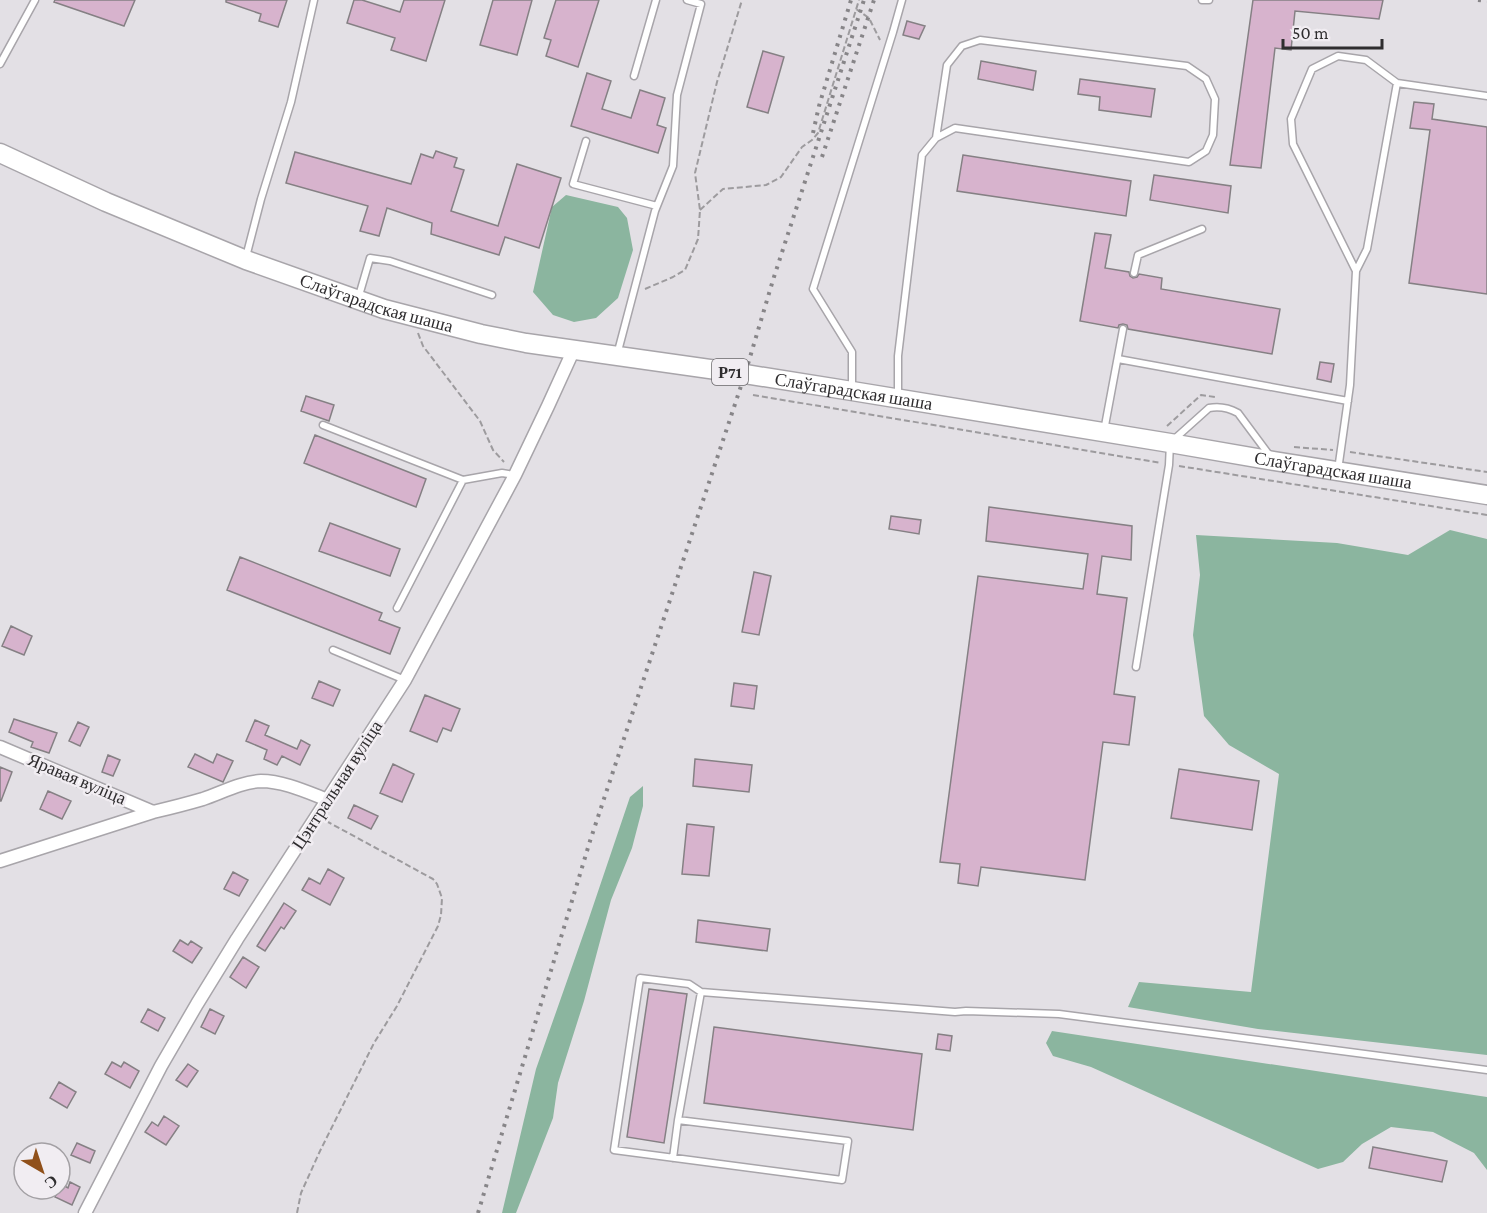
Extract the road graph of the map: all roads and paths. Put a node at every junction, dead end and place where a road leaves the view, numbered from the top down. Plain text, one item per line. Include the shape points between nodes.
1 (35, 0) edge
2 (314, 0) edge
3 (657, 0) edge
4 (687, 0) edge
5 (742, 0) edge
6 (859, 0) edge
7 (902, 0) edge
8 (1202, 0) edge
9 (1208, 0) edge
10 (856, 9) junction
11 (887, 53) junction
12 (0, 64) edge
13 (634, 76) dead end
14 (1397, 83) junction
15 (1487, 96) edge
16 (936, 138) junction
17 (586, 141) dead end
18 (0, 153) edge
19 (657, 206) junction
20 (700, 210) junction
21 (1202, 229) dead end
22 (246, 260) junction
23 (1356, 271) junction
24 (1134, 273) dead end
25 (633, 294) junction
26 (492, 295) dead end
27 (357, 301) junction
28 (411, 317) junction
29 (1123, 329) dead end
30 (574, 349) junction
31 (616, 356) junction
32 (1118, 359) junction
33 (852, 391) junction
34 (753, 395) dead end
35 (898, 398) junction
36 (1348, 400) junction
37 (323, 425) dead end
38 (1104, 432) junction
39 (1170, 443) junction
40 (1274, 461) junction
41 (1169, 465) junction
42 (1338, 470) junction
43 (515, 475) junction
44 (463, 480) junction
45 (1487, 495) edge
46 (1487, 515) edge
47 (397, 608) dead end
48 (333, 650) dead end
49 (1136, 667) dead end
50 (405, 680) junction
51 (0, 747) edge
52 (328, 800) junction
53 (153, 812) junction
54 (318, 816) junction
55 (0, 861) edge
56 (702, 992) junction
57 (1487, 1070) edge
58 (678, 1120) junction
59 (673, 1158) junction
60 (85, 1213) edge
61 (297, 1213) edge

1 - 12 lane
2 - 22 lane via 291,102
3 - 13 lane
4 - 19 lane via 701,4 677,94 674,166
5 - 20 path via 695,174
6 - 10 path
7 - 11 lane
8 - 9 lane
10 - 11 path via 868,18
10 - 20 path via 818,133 802,147 781,177 766,185 723,189
11 - 33 lane via 813,289 852,352
14 - 15 lane
14 - 23 lane via 1367,249
14 - 23 lane via 1366,60 1338,56 1312,69 1291,119 1293,144
16 - 16 lane via 955,128 1189,162 1206,151 1212,135 1215,99 1206,79 1187,66 980,40 962,46 947,65
16 - 35 lane via 922,155 898,356
17 - 19 lane via 573,184
18 - 22 main road, Слаўгарадская шаша / Р71
19 - 25 lane
20 - 25 path via 698,239 685,270
21 - 24 lane via 1138,255
22 - 27 main road, Слаўгарадская шаша / Р71
23 - 36 lane
25 - 31 lane
26 - 27 lane via 370,258
27 - 28 main road, Слаўгарадская шаша / Р71
28 - 30 main road, Слаўгарадская шаша / Р71 via 481,334
28 - 43 path via 423,346 480,421 493,450
29 - 32 lane
30 - 31 main road, Слаўгарадская шаша / Р71
30 - 43 street, Цэнтральная вуліца
31 - 33 main road, Слаўгарадская шаша / Р71
32 - 36 lane
32 - 38 lane
33 - 35 main road, Слаўгарадская шаша / Р71
34 - 41 path
35 - 38 main road, Слаўгарадская шаша / Р71
36 - 42 lane
37 - 44 lane
38 - 39 main road, Слаўгарадская шаша / Р71
39 - 40 main road, Слаўгарадская шаша / Р71
39 - 40 lane via 1209,408 1224,408 1238,413
39 - 41 lane
40 - 42 main road, Слаўгарадская шаша / Р71
41 - 46 path
41 - 49 lane
42 - 45 main road, Слаўгарадская шаша / Р71
43 - 44 lane via 501,473
43 - 50 street, Цэнтральная вуліца
44 - 47 lane
48 - 50 lane
50 - 52 street, Цэнтральная вуліца
51 - 53 street, Яравая вуліца
52 - 53 street, Яравая вуліца via 283,784 261,781
52 - 54 street, Цэнтральная вуліца
53 - 55 street, Яравая вуліца
54 - 60 street, Цэнтральная вуліца via 197,1004
54 - 61 path via 429,876 440,891 442,906 438,926 320,1151 301,1193
56 - 57 lane via 955,1011 1059,1014
56 - 58 lane
56 - 59 lane via 689,984 640,978 614,1150
58 - 59 lane
58 - 59 lane via 848,1141 842,1180

